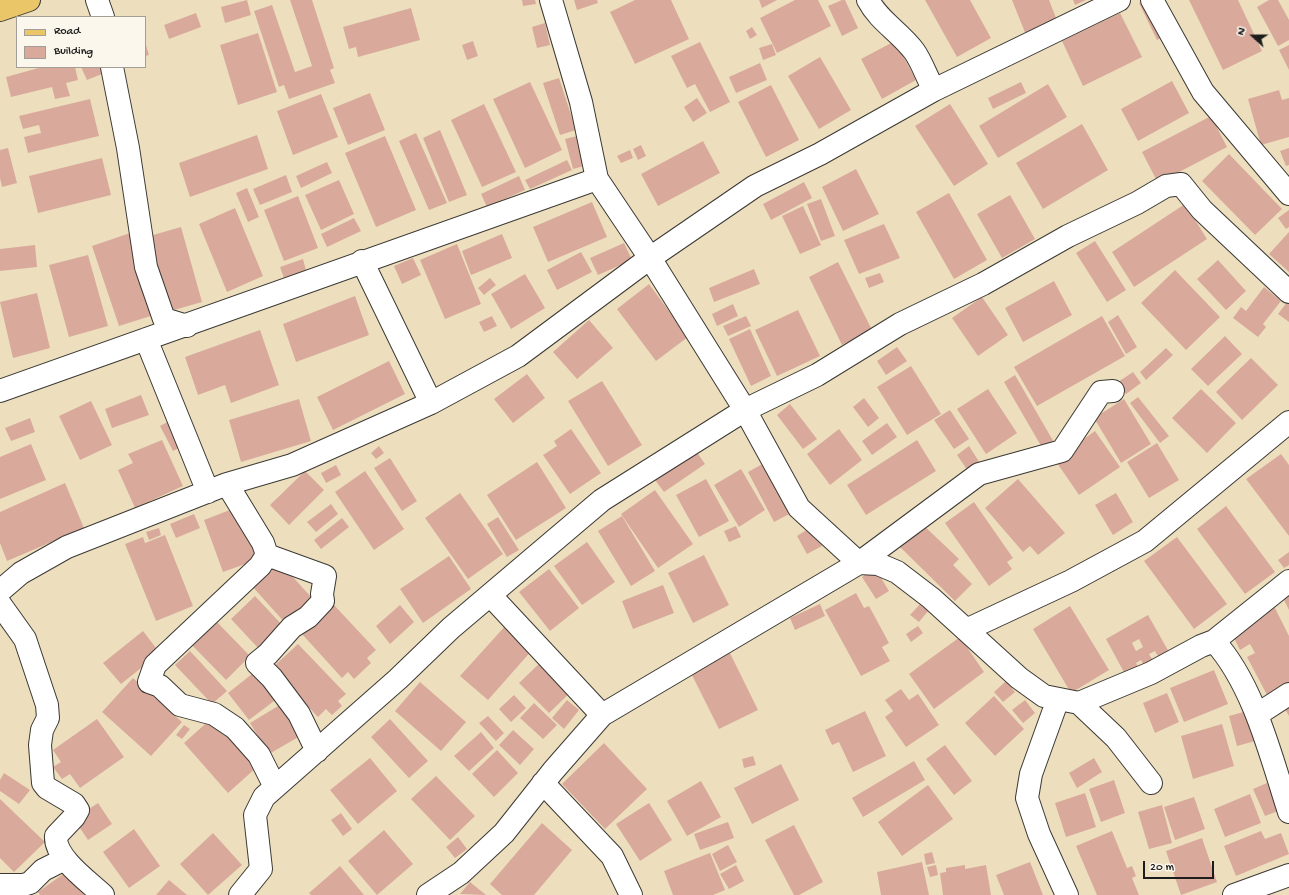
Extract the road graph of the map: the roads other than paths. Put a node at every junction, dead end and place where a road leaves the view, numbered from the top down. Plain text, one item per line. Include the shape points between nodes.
1 (29, 0) edge
2 (97, 0) edge
3 (551, 0) edge
4 (868, 0) edge
5 (1119, 0) edge
6 (1152, 0) edge
7 (0, 10) edge
8 (103, 16) edge
9 (112, 68) edge
10 (934, 90) junction
11 (597, 179) junction
12 (1289, 194) edge
13 (650, 258) junction
14 (362, 261) junction
15 (1289, 292) edge
16 (187, 326) junction
17 (149, 347) junction
18 (0, 391) edge
19 (1113, 391) dead end
20 (431, 403) junction
21 (745, 410) junction
22 (1289, 422) edge
23 (218, 488) junction
24 (267, 555) junction
25 (859, 563) junction
26 (1289, 581) edge
27 (0, 591) edge
28 (491, 596) junction
29 (0, 604) edge
30 (966, 630) junction
31 (1214, 641) junction
32 (1289, 694) edge
33 (1058, 699) junction
34 (1079, 703) junction
35 (1258, 714) junction
36 (602, 715) junction
37 (317, 750) junction
38 (543, 783) junction
39 (1151, 783) dead end
40 (276, 787) junction
41 (1289, 812) edge
42 (65, 859) junction
43 (1289, 875) edge
44 (0, 885) edge
45 (103, 895) edge
46 (240, 895) edge
47 (428, 895) edge
48 (631, 895) edge
49 (1067, 895) edge
50 (1234, 895) edge

1 - 7 main road
2 - 8 street
3 - 11 street via 581,102
4 - 10 street via 874,12 897,32 914,52
5 - 10 street
6 - 12 street via 1203,92
9 - 16 street via 128,148 146,267 164,318
10 - 13 street via 820,154 756,186
11 - 13 street
11 - 14 street
13 - 20 street via 518,356
13 - 21 street
14 - 16 street
14 - 20 street
15 - 21 street via 1202,210 1181,184 1166,186 1068,236 983,284 900,324 817,375
16 - 17 street
17 - 18 street
17 - 23 street
19 - 25 street via 1101,392 1062,451 979,474
20 - 23 street via 292,465
21 - 25 street via 799,508
21 - 28 street via 602,500
22 - 30 street via 1145,540 1071,581
23 - 24 street via 263,543
23 - 27 street via 68,547 21,573
24 - 37 street via 325,576 323,601 308,617 292,627 257,663 272,678 299,714
24 - 40 street via 260,566 155,665 149,682 160,686 180,705 214,714 235,728 259,755
25 - 30 street via 878,564 897,572
25 - 36 street
26 - 31 street
28 - 36 street
28 - 37 street via 451,628 398,679
29 - 42 street via 25,639 47,706 48,718 42,730 40,745 43,783 74,804 78,810 56,836 56,842
30 - 33 street via 1019,678 1044,696
31 - 34 street via 1152,673
31 - 35 street via 1225,652
32 - 35 street
33 - 34 street
33 - 49 street via 1031,774 1027,798 1039,834
34 - 39 street via 1116,738
35 - 41 street
36 - 38 street
37 - 40 street
38 - 47 street via 504,833 461,873
38 - 48 street via 612,856
40 - 46 street via 264,797 255,815 261,869
42 - 44 street via 43,870 30,883 23,886
42 - 45 street
43 - 50 street

